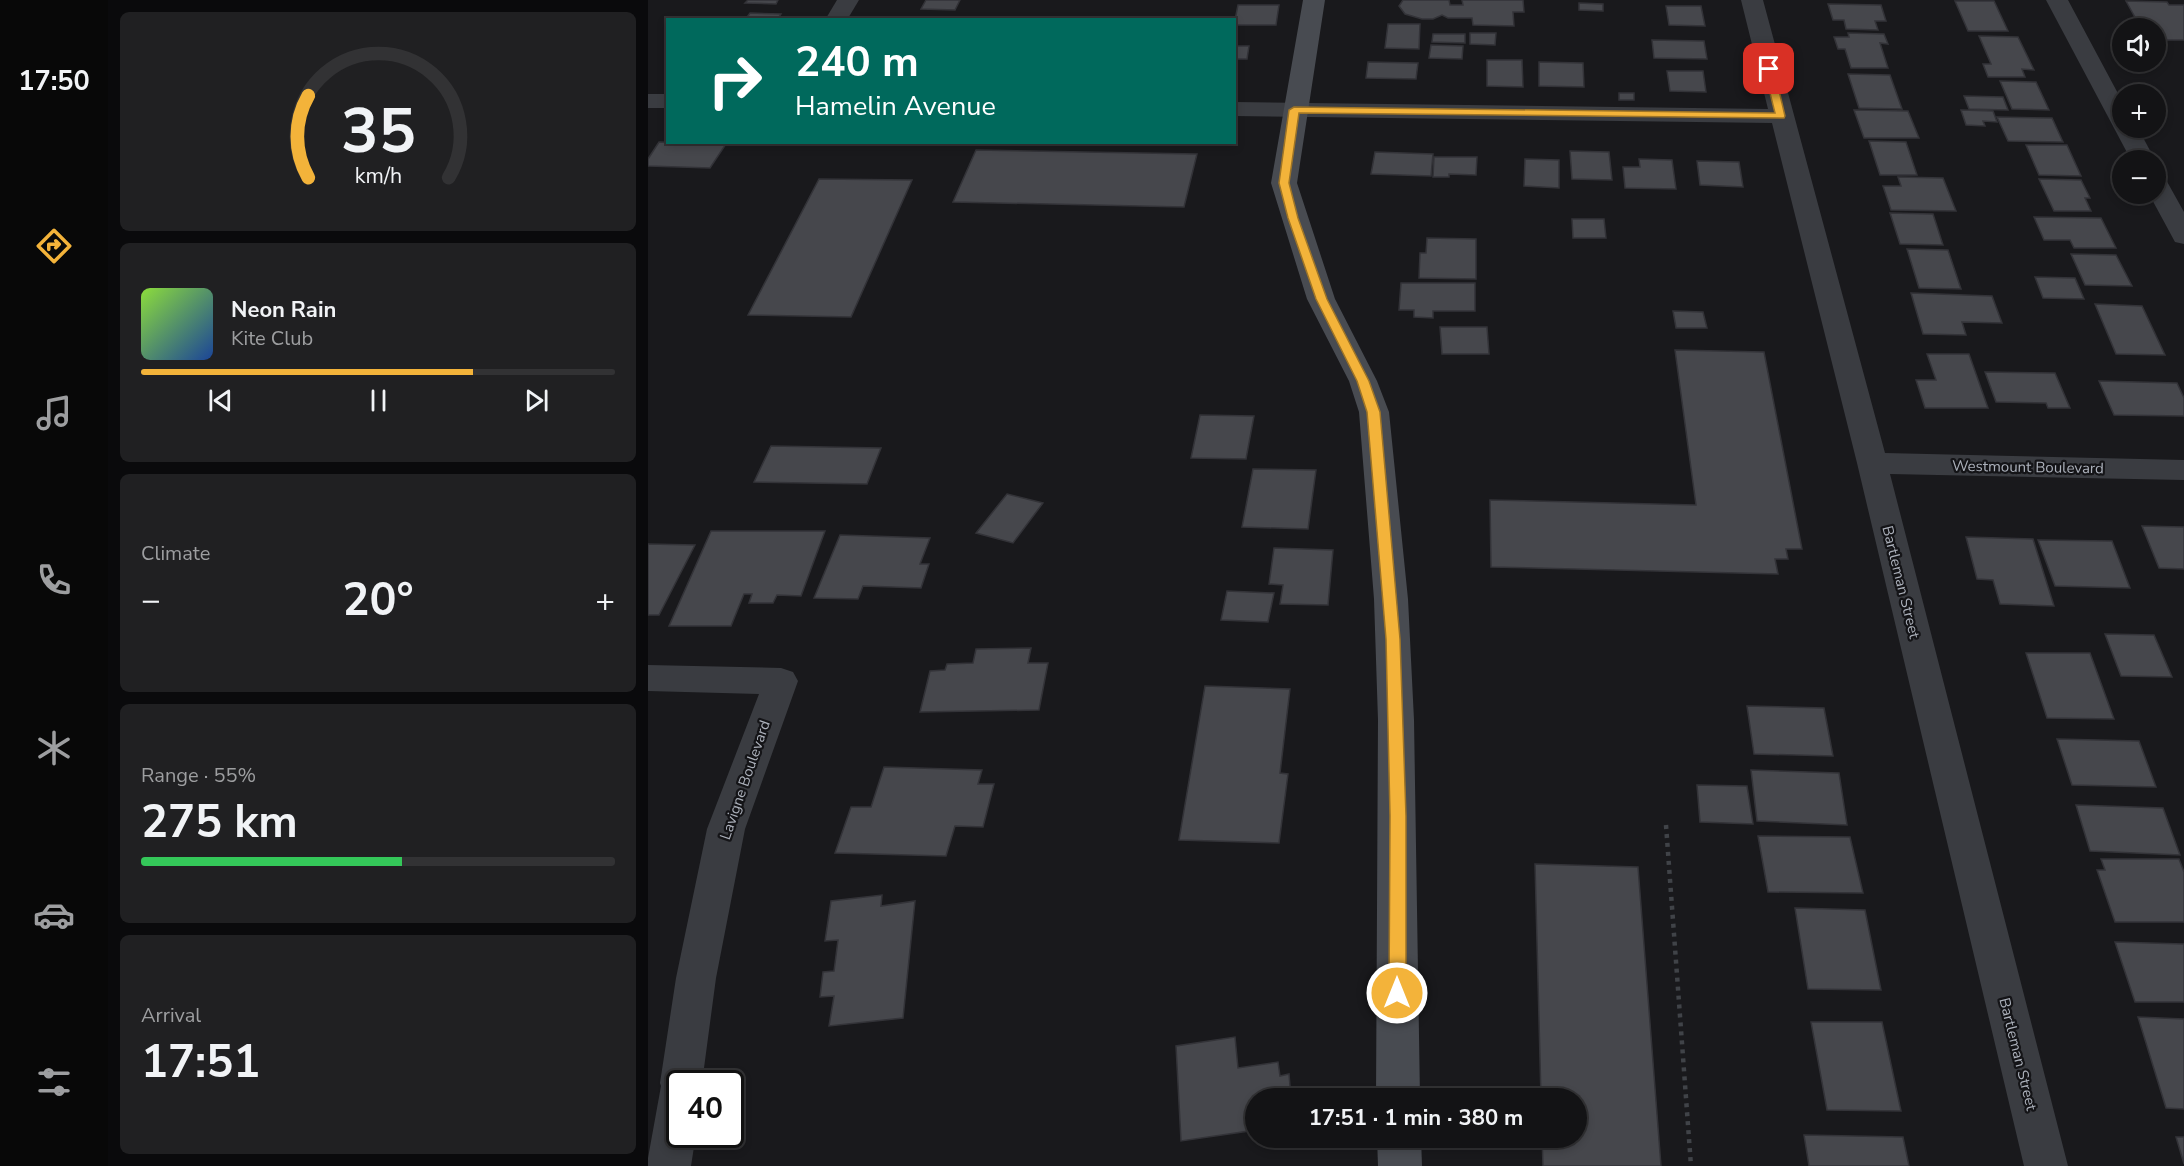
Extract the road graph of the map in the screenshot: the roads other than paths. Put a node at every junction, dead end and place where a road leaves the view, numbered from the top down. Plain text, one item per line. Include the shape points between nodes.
1 (848, 0) edge
2 (1314, 0) edge
3 (1752, 0) edge
4 (2057, 0) edge
5 (837, 18) edge
6 (648, 101) edge
7 (666, 102) edge
8 (2112, 103) edge
9 (1236, 110) edge
10 (1294, 110) junction
11 (1780, 116) junction
12 (2166, 202) edge
13 (2184, 236) edge
14 (1872, 463) junction
15 (2184, 470) edge
16 (648, 678) edge
17 (683, 1070) edge
18 (1398, 1088) edge
19 (672, 1148) edge
20 (1400, 1148) edge
21 (669, 1166) edge
22 (1400, 1166) edge
23 (2046, 1166) edge

1 - 5 street
2 - 10 street
3 - 11 street, Bartleman Street
4 - 8 street
6 - 7 street
9 - 10 street
10 - 11 street
10 - 18 street via 1284,183 1293,218 1322,299 1374,412 1391,599 1396,720
11 - 14 street, Bartleman Street
12 - 13 street
14 - 15 street, Westmount Boulevard
14 - 23 street, Bartleman Street
16 - 17 street, Lavigne Boulevard via 781,681 726,829 696,978
19 - 21 street
20 - 22 street

